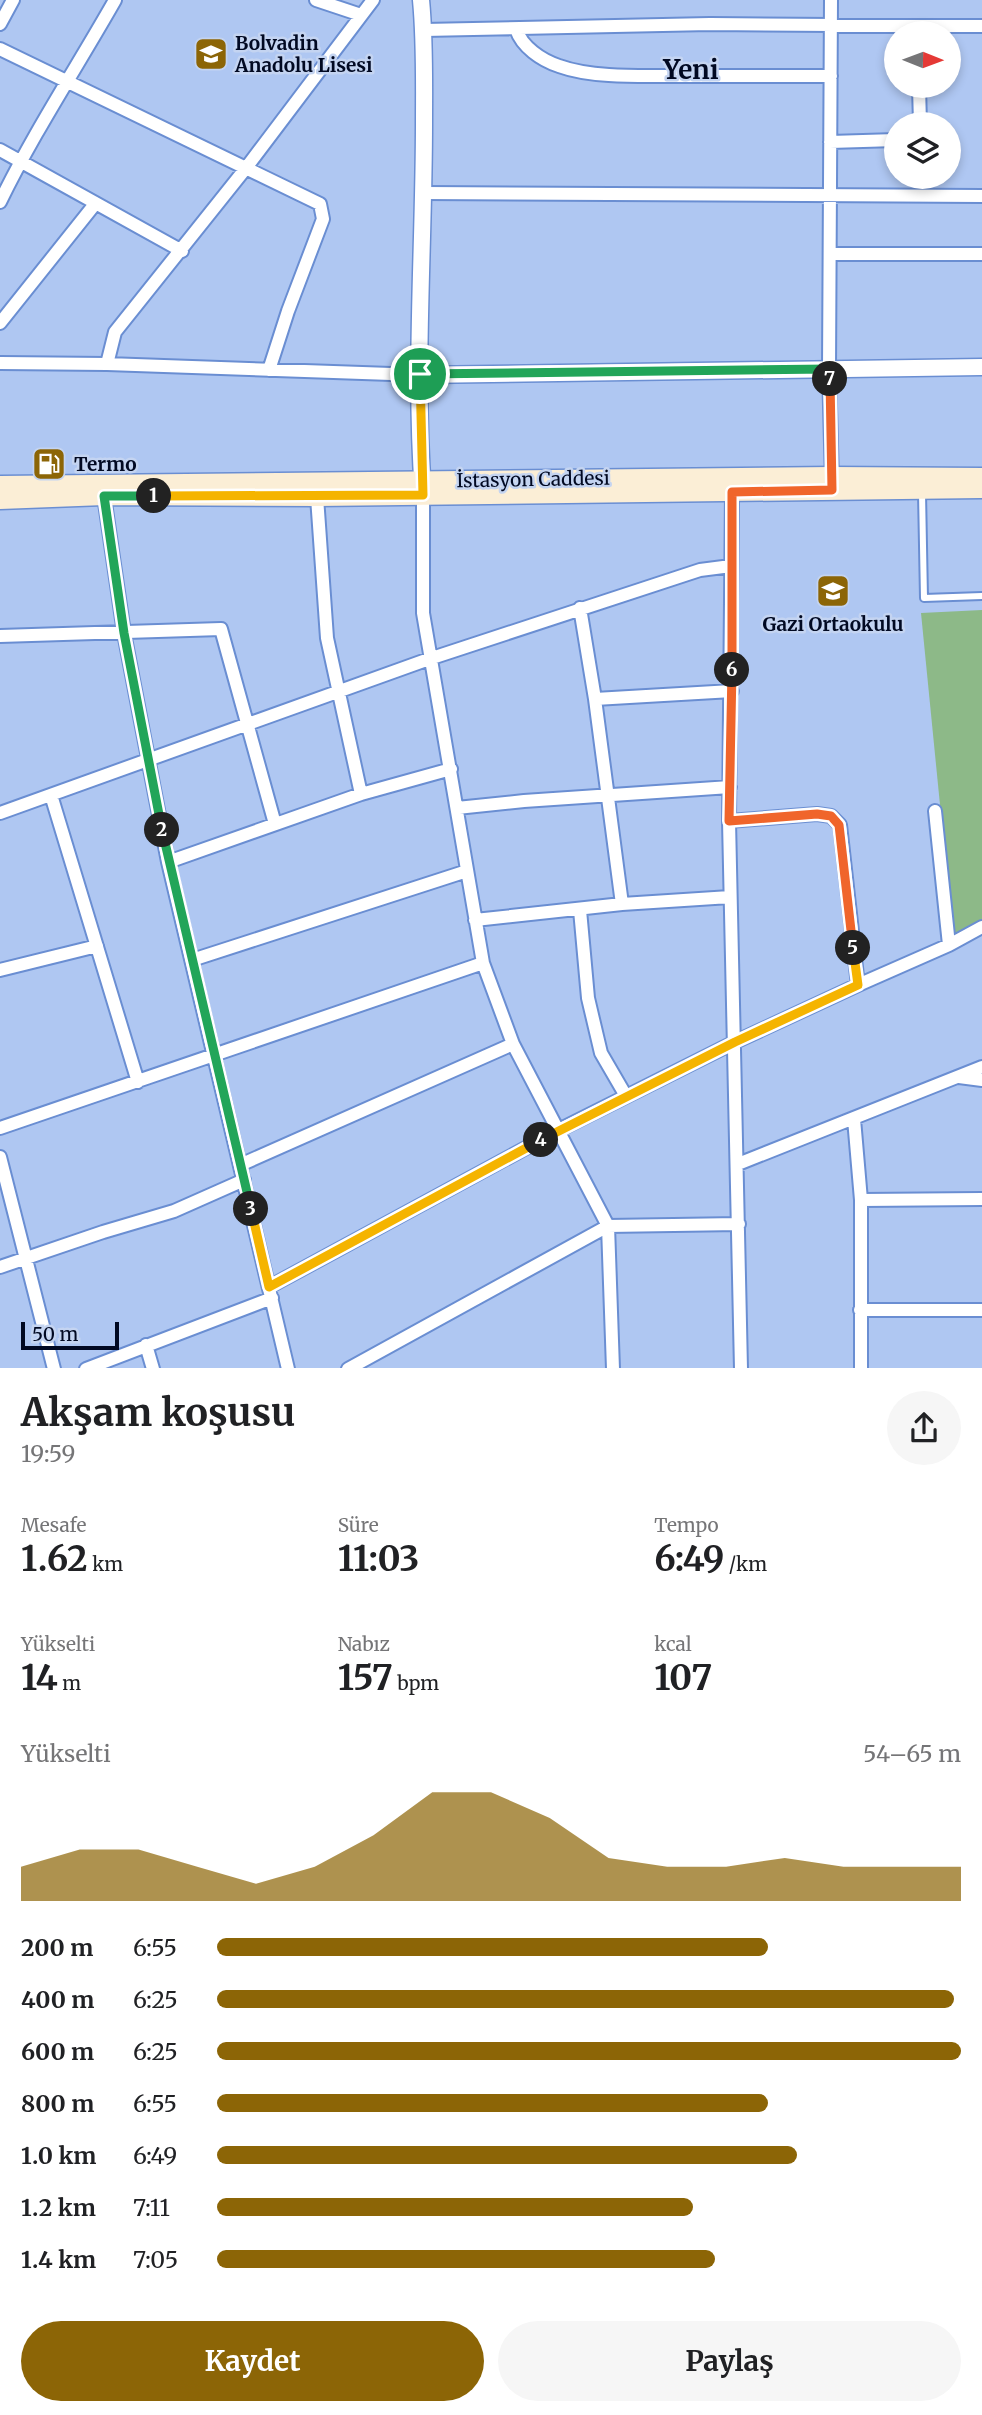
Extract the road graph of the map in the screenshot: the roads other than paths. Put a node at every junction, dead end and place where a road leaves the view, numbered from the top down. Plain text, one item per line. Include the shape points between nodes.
1 (13, 0) edge
2 (115, 0) edge
3 (316, 0) edge
4 (373, 0) edge
5 (421, 0) edge
6 (831, 0) edge
7 (361, 15) junction
8 (0, 23) edge
9 (830, 25) junction
10 (982, 26) edge
11 (961, 27) edge
12 (884, 28) edge
13 (516, 29) junction
14 (424, 30) junction
15 (0, 49) edge
16 (831, 76) junction
17 (68, 83) junction
18 (884, 140) edge
19 (831, 142) junction
20 (0, 150) edge
21 (20, 161) junction
22 (246, 168) junction
23 (424, 193) junction
24 (831, 194) junction
25 (982, 196) edge
26 (0, 202) edge
27 (96, 204) junction
28 (182, 251) junction
29 (831, 254) junction
30 (982, 254) edge
31 (0, 323) edge
32 (0, 363) edge
33 (107, 364) junction
34 (982, 367) edge
35 (829, 369) junction
36 (269, 370) junction
37 (420, 374) junction
38 (982, 477) edge
39 (832, 483) junction
40 (0, 485) edge
41 (423, 488) junction
42 (922, 489) junction
43 (982, 489) edge
44 (732, 492) junction
45 (104, 496) junction
46 (317, 497) junction
47 (0, 500) edge
48 (731, 566) junction
49 (982, 596) edge
50 (580, 608) junction
51 (124, 633) junction
52 (0, 636) edge
53 (429, 659) junction
54 (732, 691) junction
55 (337, 693) junction
56 (595, 699) junction
57 (249, 724) junction
58 (148, 760) junction
59 (451, 769) junction
60 (730, 787) junction
61 (361, 794) junction
62 (51, 795) junction
63 (608, 796) junction
64 (457, 808) junction
65 (935, 811) dead end
66 (0, 813) edge
67 (729, 821) junction
68 (275, 824) junction
69 (168, 862) junction
70 (467, 871) junction
71 (730, 897) junction
72 (622, 904) junction
73 (580, 910) junction
74 (475, 920) junction
75 (982, 927) edge
76 (949, 945) junction
77 (97, 946) junction
78 (192, 960) junction
79 (483, 963) junction
80 (0, 970) edge
81 (858, 985) junction
82 (735, 1042) junction
83 (513, 1044) junction
84 (215, 1056) junction
85 (982, 1067) edge
86 (959, 1077) junction
87 (982, 1080) edge
88 (138, 1082) junction
89 (626, 1096) junction
90 (855, 1119) junction
91 (0, 1129) edge
92 (559, 1130) junction
93 (0, 1157) edge
94 (738, 1164) junction
95 (240, 1165) junction
96 (244, 1180) junction
97 (982, 1199) edge
98 (861, 1200) junction
99 (739, 1224) junction
100 (608, 1226) junction
101 (26, 1258) junction
102 (0, 1268) edge
103 (270, 1292) junction
104 (860, 1310) junction
105 (982, 1310) edge
106 (146, 1345) junction
107 (54, 1368) edge
108 (86, 1368) edge
109 (153, 1368) edge
110 (288, 1368) edge
111 (348, 1368) edge
112 (611, 1368) edge
113 (741, 1368) edge
114 (861, 1368) edge

1 - 8 street
2 - 17 street
3 - 7 street
4 - 7 street
5 - 14 street
6 - 9 street
7 - 22 street
9 - 12 street
9 - 13 street
9 - 16 street
10 - 11 street
13 - 14 street
13 - 16 street via 531,51 558,66 583,72
14 - 23 street
15 - 17 street
16 - 19 street
17 - 21 street
17 - 22 street
18 - 19 street
19 - 24 street
20 - 21 street
21 - 26 street
21 - 27 street
22 - 28 street
22 - 36 street via 320,204 323,219
23 - 24 street
23 - 37 street
24 - 25 street
24 - 29 street
27 - 28 street
27 - 31 street
28 - 33 street via 115,332
29 - 30 street
29 - 35 street
32 - 33 street
33 - 36 street
34 - 35 street
35 - 37 street
35 - 39 street
36 - 37 street
37 - 41 street
38 - 39 main road, İstasyon Caddesi
39 - 41 main road, İstasyon Caddesi
39 - 42 main road
39 - 44 main road
40 - 41 main road, İstasyon Caddesi
41 - 44 main road
41 - 46 main road
41 - 53 street via 423,613
42 - 43 main road
42 - 49 lane via 924,598
44 - 48 street
45 - 46 main road
45 - 47 main road
45 - 51 street
46 - 55 street via 327,638
48 - 50 street via 700,570
48 - 54 street
50 - 53 street
50 - 56 street
51 - 52 street
51 - 57 street via 221,629
51 - 58 street
53 - 55 street
53 - 59 street
54 - 56 street
54 - 60 street
55 - 57 street
55 - 61 street
56 - 63 street
57 - 58 street
57 - 68 street
58 - 62 street
58 - 69 street
59 - 61 street
59 - 64 street
60 - 63 street
60 - 67 street
61 - 68 street
62 - 66 street
62 - 77 street
63 - 64 street
63 - 72 street
64 - 70 street
65 - 76 street
67 - 71 street
67 - 81 street via 817,814 831,816 839,825
68 - 69 street
69 - 78 street
70 - 74 street
70 - 78 street
71 - 72 street
71 - 82 street
72 - 73 street
73 - 74 street
73 - 89 street via 588,998 601,1053
74 - 79 street
75 - 76 street
76 - 81 street
77 - 80 street
77 - 88 street
78 - 84 street
79 - 83 street
79 - 84 street
81 - 82 street
82 - 89 street
82 - 94 street
83 - 92 street
83 - 95 street
84 - 88 street
84 - 95 street
85 - 86 street
86 - 87 street
86 - 90 street
88 - 91 street
89 - 92 street
90 - 94 street
90 - 98 street
92 - 100 street
92 - 103 street
93 - 101 street
94 - 99 street
95 - 96 street
96 - 101 street via 174,1211
96 - 103 street
97 - 98 street
98 - 104 street
99 - 100 street
99 - 113 street
100 - 111 street
100 - 112 street
101 - 102 street
101 - 107 street
103 - 106 street
103 - 110 street
104 - 105 street
104 - 114 street
106 - 108 street
106 - 109 street

